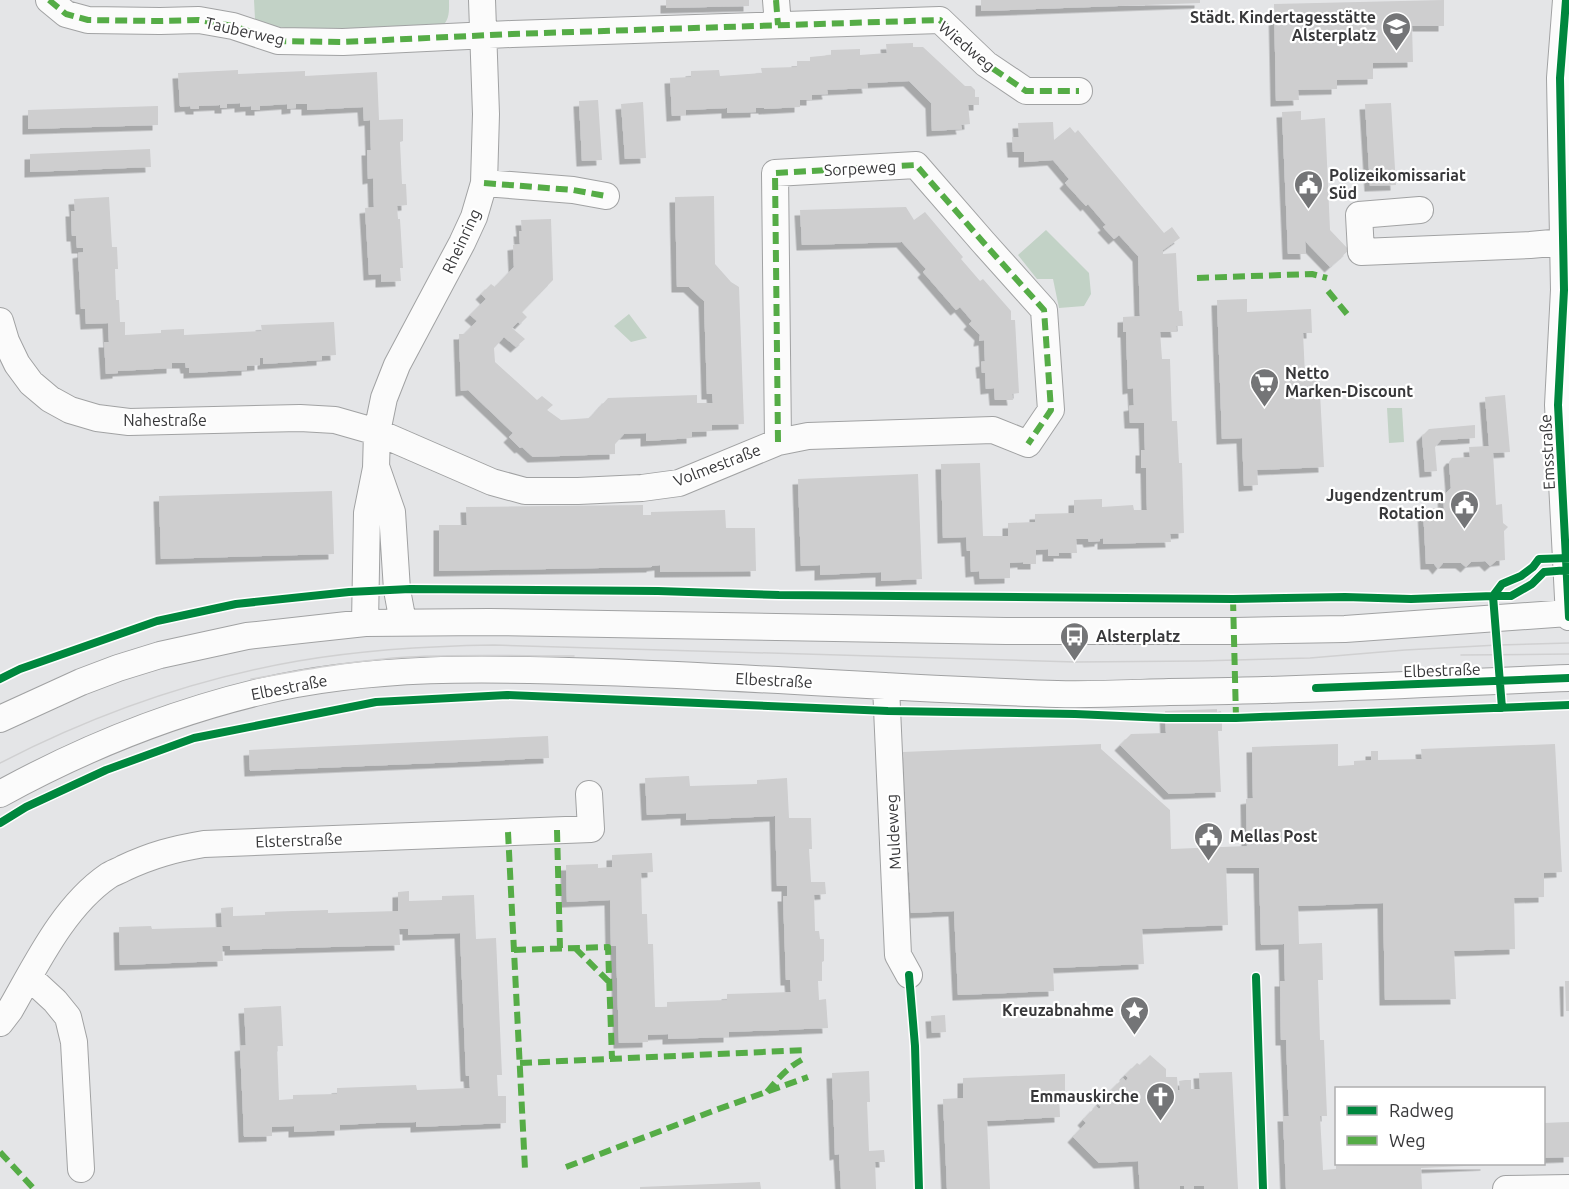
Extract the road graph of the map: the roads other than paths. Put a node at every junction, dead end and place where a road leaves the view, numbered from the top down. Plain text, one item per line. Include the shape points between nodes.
1 (49, 0) edge
2 (482, 0) edge
3 (776, 0) edge
4 (1566, 0) edge
5 (778, 25) junction
6 (483, 35) junction
7 (1078, 91) dead end
8 (484, 183) junction
9 (606, 196) dead end
10 (1420, 210) dead end
11 (1563, 242) junction
12 (1564, 290) junction
13 (0, 321) edge
14 (1569, 321) edge
15 (1564, 404) edge
16 (377, 432) junction
17 (778, 442) junction
18 (1028, 444) joint
19 (376, 468) junction
20 (1569, 613) edge
21 (1569, 617) edge
22 (403, 622) junction
23 (365, 623) junction
24 (1569, 678) edge
25 (886, 686) junction
26 (0, 719) edge
27 (0, 794) edge
28 (589, 794) dead end
29 (909, 975) dead end
30 (29, 977) junction
31 (0, 1023) edge
32 (81, 1169) dead end
33 (1569, 1188) edge
34 (1506, 1189) edge

1 - 6 street, Tauberweg via 66,14 88,20 199,20 278,41
2 - 6 street, Rheinring
3 - 5 street
4 - 11 street, Emsstraße via 1560,78
5 - 6 street, Wiedweg
5 - 7 street, Wiedweg via 940,20 986,64 1026,91
6 - 8 street, Rheinring
8 - 9 street
8 - 16 street, Rheinring via 462,243 397,365 384,398
10 - 11 street via 1359,214 1361,252
11 - 12 street, Emsstraße
12 - 14 street, Emsstraße
12 - 15 street, Emsstraße
13 - 16 street, Nahestraße via 17,364 31,383 70,410 97,418 129,422 300,418 334,420
15 - 20 street, Emsstraße
16 - 17 street, Volmestraße via 492,482 525,491 642,488 679,483
16 - 19 street, Rheinring
17 - 18 street, Volmestraße via 808,436 993,430
17 - 18 street, Sorpeweg via 774,173 916,165 1044,310 1051,410
19 - 22 street, Rheinring via 392,512
19 - 23 street, Rheinring via 366,513
20 - 21 street, Emsstraße
20 - 22 street via 1345,629 1234,631
22 - 23 street
23 - 26 street via 247,636 160,655 81,682
24 - 25 street, Elbestraße via 1235,692 1061,694
25 - 27 street, Elbestraße via 512,669 399,672 324,680 262,691 143,727
25 - 29 street, Muldeweg via 898,955
28 - 30 street, Elsterstraße via 591,829 204,844 147,858 108,876 81,899
30 - 31 street, Elsterstraße
30 - 32 street via 68,1017 74,1042
33 - 34 street

